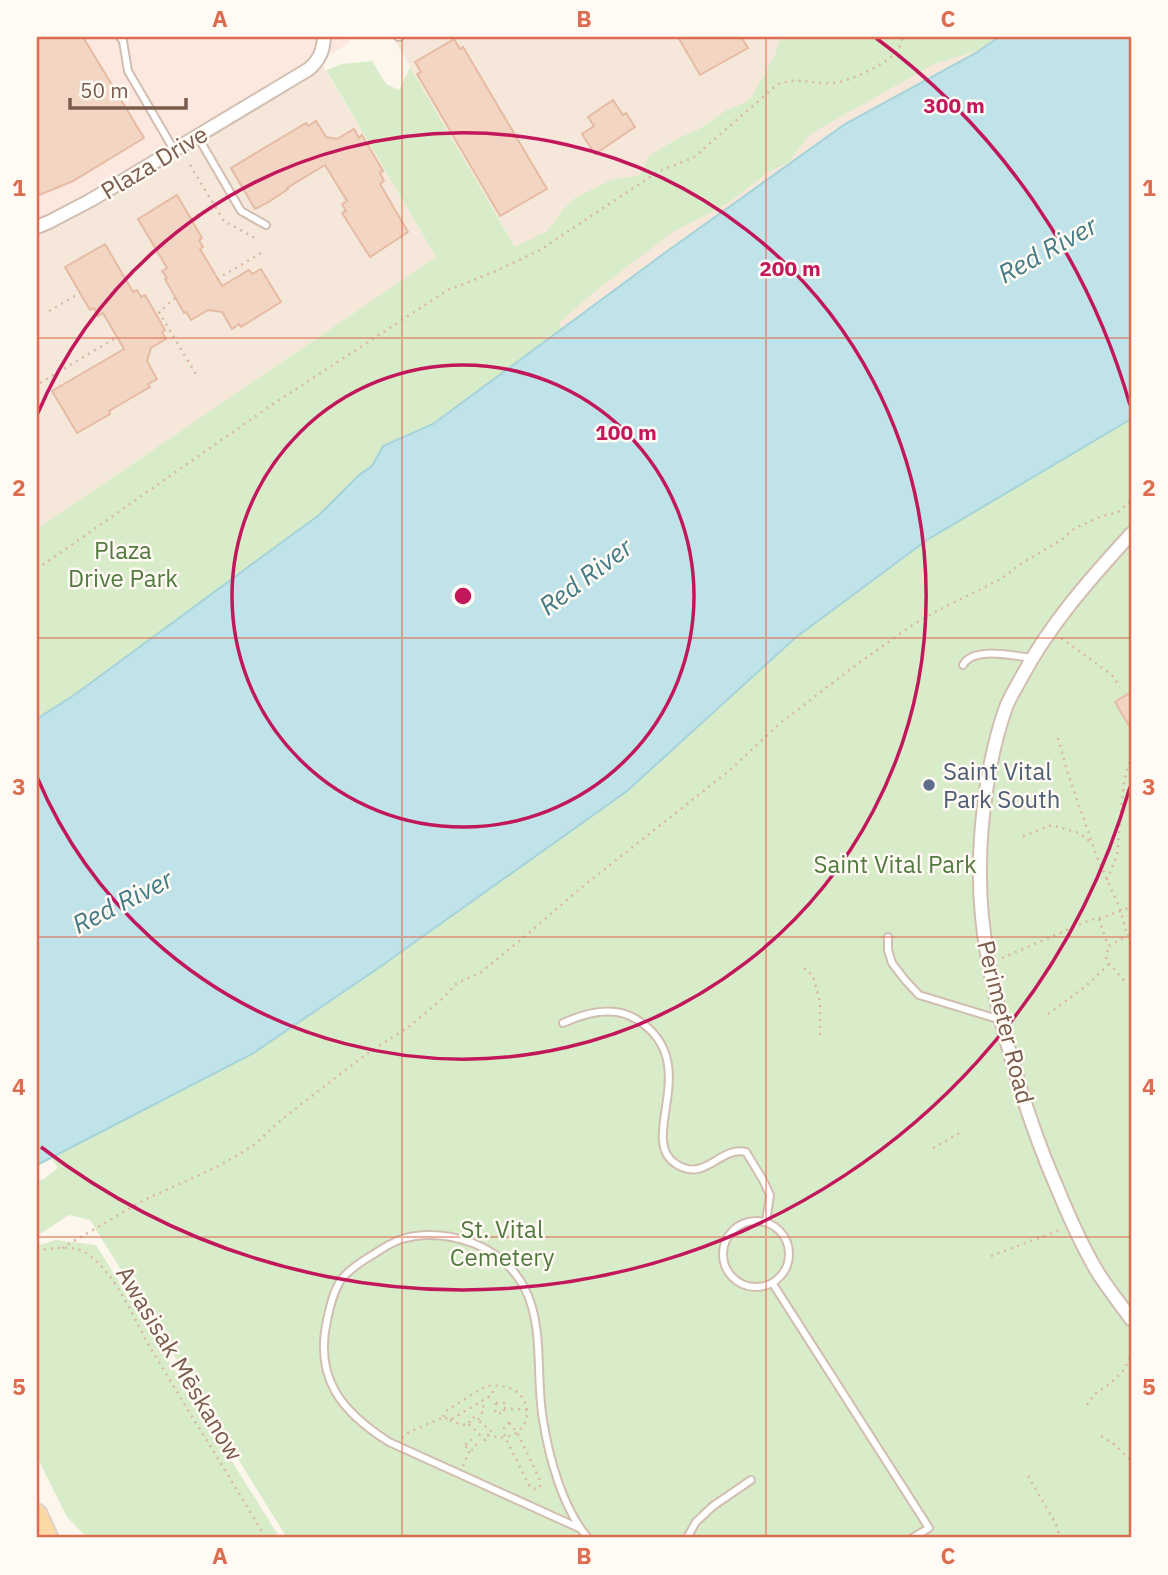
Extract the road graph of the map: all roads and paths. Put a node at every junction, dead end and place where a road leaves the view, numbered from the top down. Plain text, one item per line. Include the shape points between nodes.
1 (120, 37) edge
2 (324, 37) edge
3 (903, 37) edge
4 (198, 137) junction
5 (174, 150) junction
6 (190, 165) dead end
7 (214, 205) junction
8 (191, 219) dead end
9 (266, 225) dead end
10 (37, 227) edge
11 (255, 238) dead end
12 (263, 252) dead end
13 (217, 279) dead end
14 (79, 293) dead end
15 (175, 298) dead end
16 (49, 311) dead end
17 (117, 337) dead end
18 (197, 376) dead end
19 (40, 383) dead end
20 (1131, 500) edge
21 (1131, 534) edge
22 (37, 569) edge
23 (1050, 630) junction
24 (1032, 658) junction
25 (963, 666) dead end
26 (1120, 687) dead end
27 (1058, 738) dead end
28 (1131, 756) edge
29 (1023, 836) dead end
30 (1092, 843) junction
31 (1107, 880) junction
32 (1131, 907) edge
33 (1121, 911) junction
34 (1099, 918) junction
35 (1130, 936) edge
36 (888, 937) dead end
37 (1108, 946) junction
38 (989, 963) junction
39 (1109, 964) junction
40 (804, 968) dead end
41 (1131, 982) edge
42 (1048, 1014) dead end
43 (1001, 1020) junction
44 (563, 1023) dead end
45 (820, 1037) dead end
46 (963, 1131) dead end
47 (933, 1148) dead end
48 (766, 1222) junction
49 (1073, 1225) junction
50 (62, 1248) junction
51 (37, 1251) edge
52 (991, 1256) dead end
53 (773, 1284) junction
54 (1131, 1319) edge
55 (1131, 1355) edge
56 (492, 1387) junction
57 (482, 1401) junction
58 (1087, 1405) dead end
59 (504, 1408) dead end
60 (527, 1410) junction
61 (542, 1410) junction
62 (444, 1417) junction
63 (450, 1420) junction
64 (478, 1420) junction
65 (469, 1424) junction
66 (517, 1432) junction
67 (480, 1435) junction
68 (488, 1435) junction
69 (1101, 1436) dead end
70 (505, 1437) junction
71 (474, 1441) junction
72 (398, 1446) junction
73 (470, 1450) junction
74 (1131, 1461) edge
75 (459, 1474) junction
76 (1028, 1476) dead end
77 (751, 1480) dead end
78 (37, 1514) edge
79 (579, 1528) junction
80 (48, 1538) edge
81 (265, 1538) edge
82 (588, 1538) edge
83 (687, 1538) edge
84 (912, 1538) edge
85 (1060, 1538) edge

1 - 5 lane via 128,71
2 - 4 street, Plaza Drive via 318,61 309,69
3 - 22 path via 899,50 886,61 847,80 792,79 778,84 693,158 659,171 540,250 448,290 273,404
4 - 5 street, Plaza Drive
4 - 9 lane via 241,211
5 - 10 street, Plaza Drive
6 - 7 path
7 - 8 path
7 - 11 path via 224,221
12 - 13 path
14 - 16 path
15 - 18 path via 158,313
17 - 19 path
20 - 50 path via 1118,512 1075,528 1001,579 933,613 860,662 480,973 457,983 410,1026 326,1085 254,1145 144,1200
21 - 23 street, Perimeter Road
23 - 24 street, Perimeter Road
23 - 26 path via 1112,675
24 - 25 lane via 977,654
24 - 38 street, Perimeter Road via 1005,708 991,763 980,877
27 - 30 path
28 - 31 path via 1117,856
29 - 30 path via 1052,825 1079,833
30 - 31 path
31 - 33 path
32 - 33 path
33 - 34 path
33 - 35 path
34 - 37 path
34 - 38 path
35 - 37 path
36 - 43 lane via 892,963 919,995
37 - 39 path via 1105,960
38 - 43 street, Perimeter Road
39 - 41 path
39 - 42 path
40 - 45 path via 813,976 820,1002
43 - 49 street, Perimeter Road via 1018,1084
44 - 48 lane via 601,1012 619,1013 643,1024 661,1043 666,1056 670,1084 662,1139 671,1160 692,1170 737,1150 746,1152 770,1195
46 - 47 path
48 - 53 lane via 784,1235 789,1245 787,1267
48 - 53 lane via 755,1220 735,1228 727,1236 722,1258 725,1269 741,1284 751,1288
49 - 52 path
49 - 54 street, Perimeter Road via 1099,1275
50 - 51 path, Awasisak Mēskanow
50 - 81 path, Awasisak Mēskanow via 86,1253 114,1282
53 - 84 lane via 929,1528
55 - 58 path via 1124,1370
56 - 57 path via 491,1396
56 - 60 path via 515,1390
56 - 62 path via 446,1411
57 - 63 path
57 - 64 path via 484,1409
59 - 60 path
60 - 61 path
60 - 66 path
61 - 72 lane via 535,1315 512,1270 476,1244 453,1237 403,1239 359,1263 341,1280 330,1305 323,1351 332,1386 342,1403 365,1427
61 - 79 lane via 560,1486
62 - 63 path
62 - 72 path via 409,1432
63 - 65 path
64 - 65 path via 470,1419
64 - 68 path via 492,1432
65 - 67 path
66 - 70 path
66 - 70 path via 506,1424
66 - 70 path via 541,1480 537,1489 530,1487
67 - 68 path via 485,1440
67 - 71 path
68 - 70 path
69 - 74 path
71 - 73 path via 476,1447
71 - 73 path via 467,1441
72 - 75 lane
73 - 75 path
75 - 79 lane
76 - 85 path
77 - 83 lane via 713,1506
78 - 80 main road
79 - 82 lane

